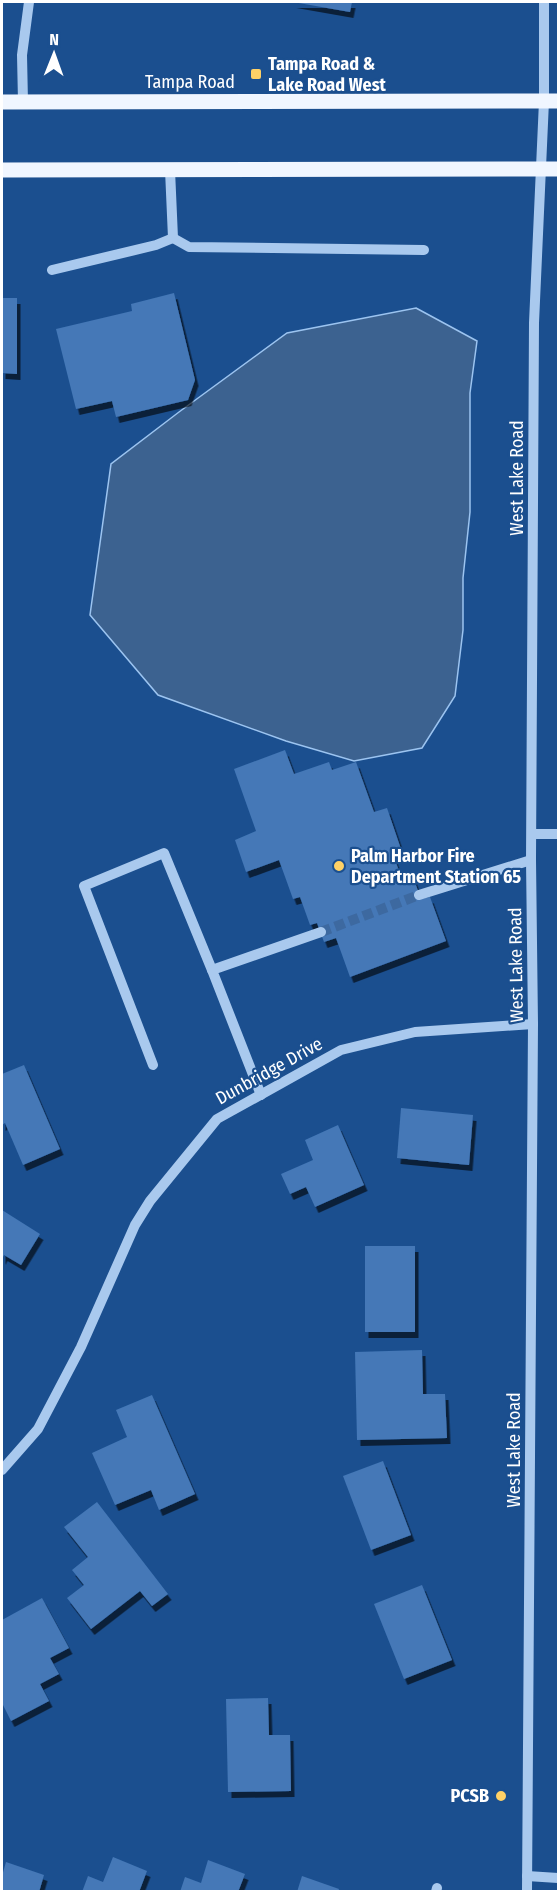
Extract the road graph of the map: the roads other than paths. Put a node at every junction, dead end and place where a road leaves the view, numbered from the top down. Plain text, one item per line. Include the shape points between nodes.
1 (29, 2) edge
2 (544, 2) edge
3 (551, 101) edge
4 (2, 102) edge
5 (23, 102) junction
6 (541, 169) junction
7 (558, 169) edge
8 (2, 170) edge
9 (170, 170) junction
10 (173, 238) junction
11 (424, 250) dead end
12 (52, 270) dead end
13 (532, 834) junction
14 (558, 834) edge
15 (531, 860) junction
16 (419, 896) tunnel mouth
17 (321, 932) tunnel mouth
18 (212, 970) junction
19 (533, 1024) junction
20 (153, 1065) dead end
21 (261, 1095) junction
22 (2, 1470) edge
23 (527, 1876) junction
24 (558, 1878) edge
25 (527, 1892) edge

1 - 5 street via 22,55
2 - 3 street, West Lake Road
3 - 5 main road, Tampa Road
3 - 6 street, West Lake Road
4 - 5 main road, Tampa Road
6 - 7 main road
6 - 9 main road
6 - 13 street, West Lake Road via 534,323
8 - 9 main road
9 - 10 street
10 - 11 street via 189,247
10 - 12 street
13 - 14 street
13 - 15 street, West Lake Road
15 - 16 street
15 - 19 street, West Lake Road
17 - 18 street
18 - 20 street via 164,853 84,886
18 - 21 street
19 - 21 street, Dunbridge Drive via 415,1032 341,1050
19 - 23 street, West Lake Road
21 - 22 street, Dunbridge Drive via 217,1119 150,1201 38,1429
23 - 24 street
23 - 25 street, West Lake Road

